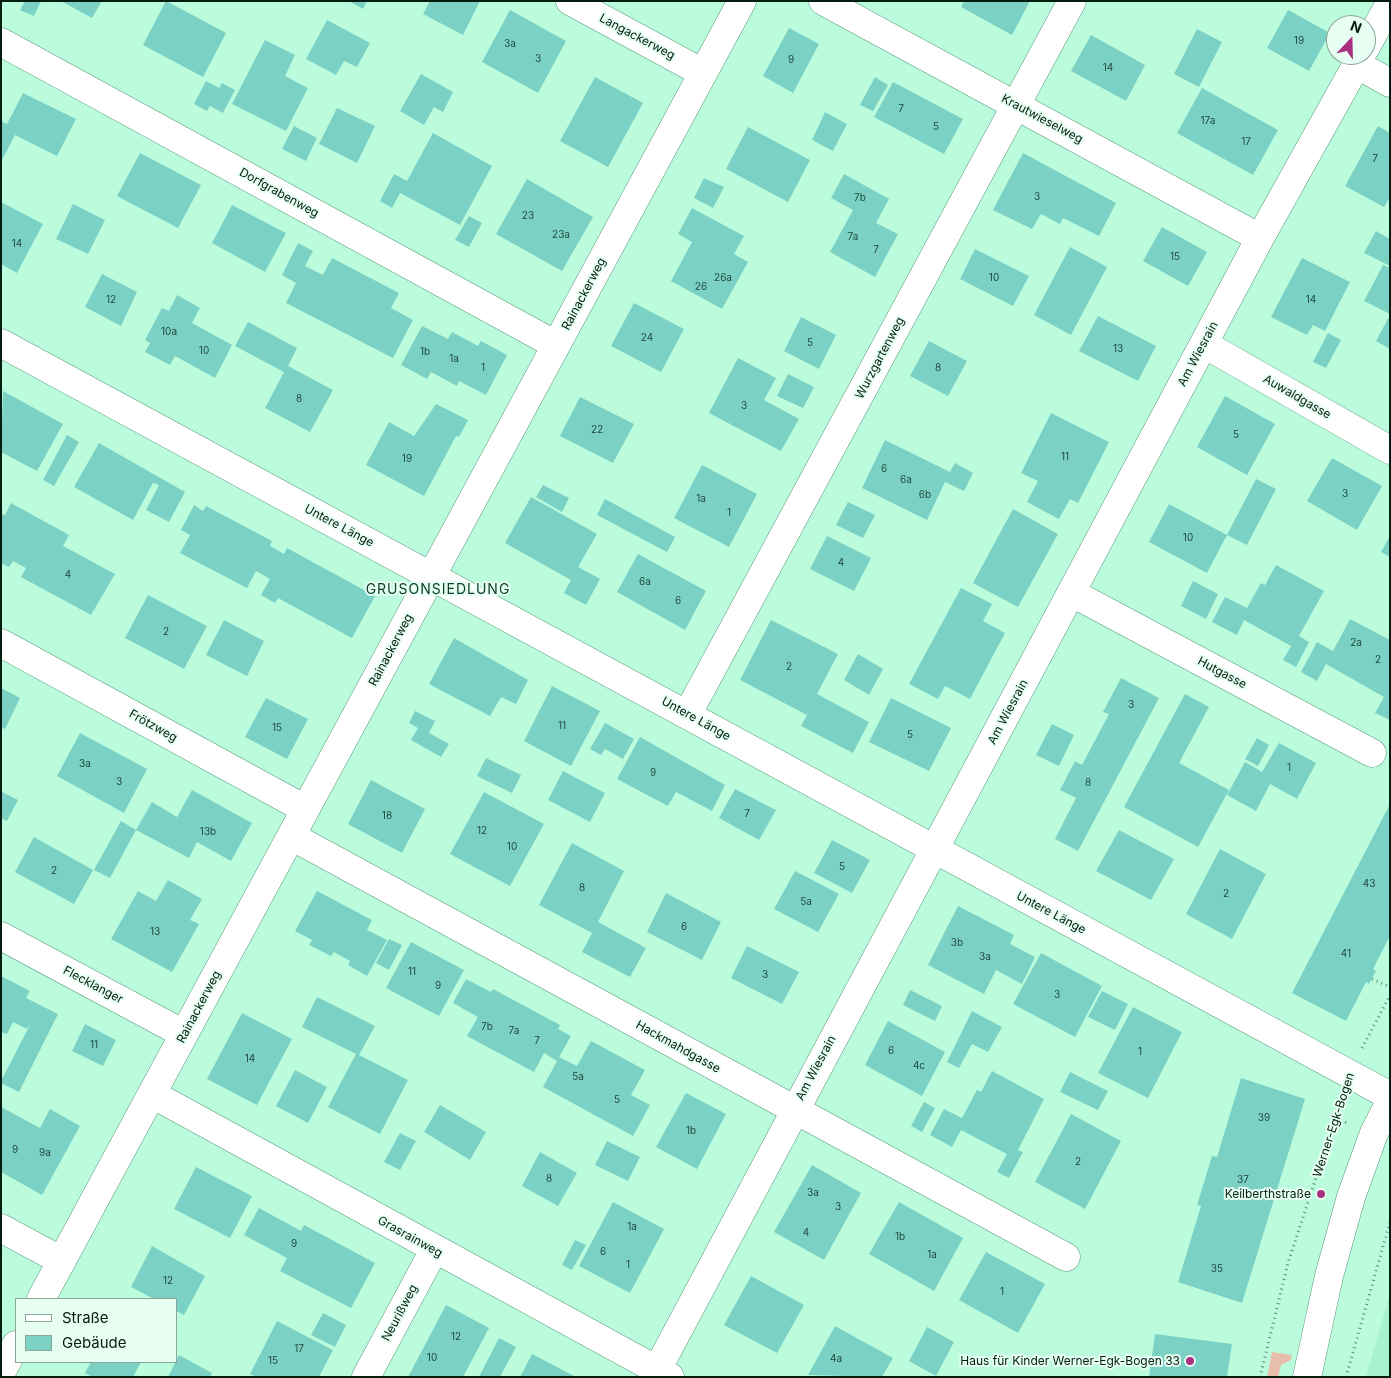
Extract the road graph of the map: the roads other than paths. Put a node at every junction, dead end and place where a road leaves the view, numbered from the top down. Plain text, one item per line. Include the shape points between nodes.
1 (570, 1) edge
2 (742, 1) edge
3 (823, 1) edge
4 (1072, 1) edge
5 (1390, 3) edge
6 (1376, 28) edge
7 (1, 42) edge
8 (1355, 65) edge
9 (1371, 65) edge
10 (703, 73) junction
11 (1390, 83) edge
12 (1016, 105) junction
13 (1260, 238) junction
14 (1, 343) edge
15 (556, 344) junction
16 (1204, 344) junction
17 (1390, 450) edge
18 (431, 576) junction
19 (1072, 593) junction
20 (1, 643) edge
21 (687, 715) junction
22 (1372, 754) dead end
23 (305, 810) junction
24 (291, 836) junction
25 (934, 849) junction
26 (1, 936) edge
27 (184, 1034) junction
28 (152, 1094) junction
29 (1390, 1096) edge
30 (1390, 1102) edge
31 (794, 1110) junction
32 (1, 1228) edge
33 (434, 1250) junction
34 (1066, 1257) dead end
35 (62, 1261) junction
36 (42, 1298) edge
37 (15, 1347) edge
38 (1, 1373) edge
39 (663, 1373) edge
40 (366, 1377) edge
41 (1307, 1377) edge

1 - 10 street, Langackerweg
2 - 10 street, Rainackerweg
3 - 12 street, Krautwieselweg
4 - 12 street, Wurzgartenweg
5 - 6 street, Am Wiesrain
7 - 15 street, Dorfgrabenweg
8 - 13 street, Am Wiesrain
9 - 11 street
10 - 15 street, Rainackerweg
12 - 13 street, Krautwieselweg
12 - 21 street, Wurzgartenweg
13 - 16 street, Am Wiesrain
14 - 18 street, Untere Länge
15 - 18 street, Rainackerweg
16 - 17 street, Auwaldgasse
16 - 19 street, Am Wiesrain
18 - 21 street, Untere Länge
18 - 23 street, Rainackerweg
19 - 22 street, Hutgasse
19 - 25 street, Am Wiesrain
20 - 23 street, Frötzweg
21 - 25 street, Untere Länge
23 - 24 street, Rainackerweg
24 - 27 street, Rainackerweg
24 - 31 street, Hackmahdgasse
25 - 29 street, Untere Länge
25 - 31 street, Am Wiesrain
26 - 27 street, Flecklanger
27 - 28 street, Rainackerweg
28 - 33 street, Grasrainweg
28 - 35 street, Rainackerweg
30 - 41 street via 1374,1133 1351,1197 1329,1276
31 - 34 street, Hackmahdgasse
31 - 39 street, Am Wiesrain
32 - 35 street
33 - 39 street, Grasrainweg
33 - 40 street, Neurißweg
35 - 36 street, Rainackerweg
37 - 38 street

